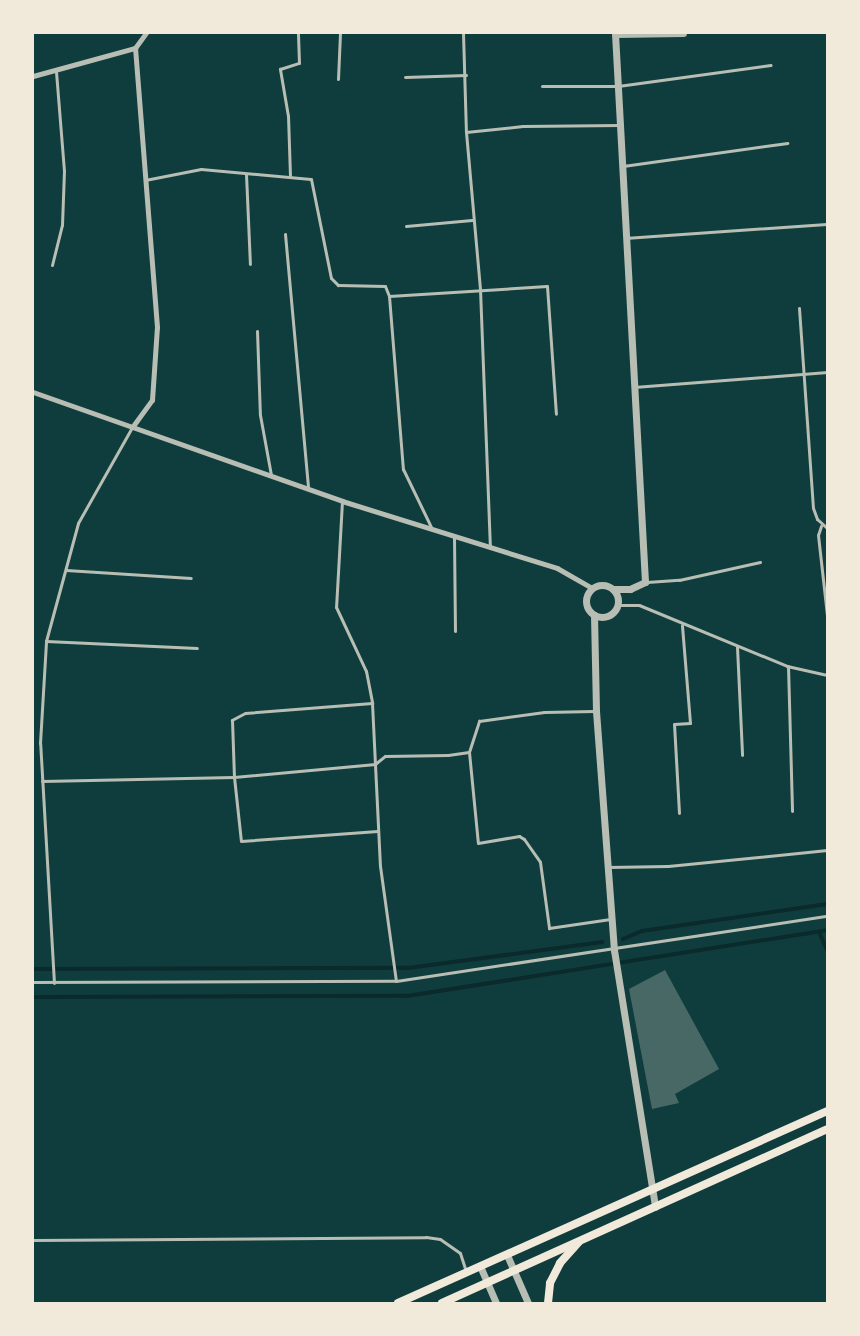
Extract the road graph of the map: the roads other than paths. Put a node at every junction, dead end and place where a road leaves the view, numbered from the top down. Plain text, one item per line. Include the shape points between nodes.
1 (146, 33) edge
2 (298, 33) edge
3 (340, 33) edge
4 (463, 33) edge
5 (683, 33) edge
6 (614, 34) edge
7 (135, 48) junction
8 (771, 64) dead end
9 (56, 69) junction
10 (466, 75) junction
11 (33, 76) edge
12 (405, 77) dead end
13 (338, 79) dead end
14 (542, 86) dead end
15 (618, 86) junction
16 (620, 125) junction
17 (466, 132) junction
18 (787, 143) dead end
19 (623, 166) junction
20 (246, 174) junction
21 (290, 176) junction
22 (145, 180) junction
23 (472, 220) junction
24 (827, 224) edge
25 (406, 226) dead end
26 (285, 234) dead end
27 (625, 238) junction
28 (250, 264) dead end
29 (52, 265) dead end
30 (480, 289) junction
31 (390, 296) junction
32 (799, 308) dead end
33 (257, 331) dead end
34 (827, 372) edge
35 (802, 375) junction
36 (632, 388) junction
37 (33, 392) edge
38 (556, 414) dead end
39 (133, 426) junction
40 (271, 475) junction
41 (308, 487) junction
42 (342, 501) junction
43 (821, 526) junction
44 (827, 528) edge
45 (433, 531) junction
46 (454, 536) junction
47 (490, 546) junction
48 (760, 562) dead end
49 (66, 570) junction
50 (191, 578) dead end
51 (645, 582) junction
52 (592, 588) junction
53 (613, 588) junction
54 (618, 604) junction
55 (594, 615) junction
56 (827, 615) edge
57 (682, 625) junction
58 (455, 631) dead end
59 (46, 641) junction
60 (737, 647) junction
61 (197, 648) dead end
62 (788, 666) junction
63 (827, 675) edge
64 (372, 703) junction
65 (596, 711) junction
66 (469, 752) junction
67 (742, 755) dead end
68 (375, 764) junction
69 (234, 777) junction
70 (42, 781) junction
71 (792, 811) dead end
72 (679, 813) dead end
73 (378, 831) junction
74 (827, 850) edge
75 (608, 867) junction
76 (827, 916) edge
77 (612, 919) junction
78 (614, 953) junction
79 (396, 981) junction
80 (33, 982) edge
81 (54, 983) junction
82 (827, 1111) edge
83 (827, 1129) edge
84 (651, 1189) junction
85 (655, 1207) junction
86 (583, 1239) junction
87 (33, 1240) edge
88 (507, 1255) junction
89 (480, 1266) junction
90 (514, 1270) junction
91 (466, 1272) junction
92 (487, 1283) junction
93 (398, 1303) edge
94 (442, 1303) edge
95 (496, 1303) edge
96 (528, 1303) edge
97 (548, 1303) edge

1 - 7 street
2 - 21 lane via 299,63 280,69 288,116
3 - 13 lane
4 - 10 lane
5 - 6 street
6 - 15 street
7 - 9 street
7 - 22 street
8 - 15 lane
9 - 11 street
9 - 29 lane via 64,171 62,225
10 - 12 lane
10 - 17 lane
14 - 15 lane
15 - 16 street
16 - 17 lane via 523,126
16 - 19 street
17 - 23 lane
18 - 19 lane
19 - 27 street
20 - 21 lane
20 - 22 lane via 201,170
20 - 28 lane
21 - 31 lane via 311,179 331,278 338,285 385,286
22 - 39 street via 157,327 152,400
23 - 25 lane
23 - 30 lane
24 - 27 lane
26 - 41 lane
27 - 36 street
30 - 31 lane
30 - 38 lane via 547,286
30 - 47 lane
31 - 45 lane via 403,469
32 - 35 lane
33 - 40 lane via 260,415
34 - 35 lane
35 - 36 lane
35 - 43 lane via 813,508
36 - 51 street
37 - 39 street
39 - 40 street
39 - 49 lane via 78,523
40 - 41 street
41 - 42 street
42 - 45 street
42 - 64 lane via 336,607 366,671
43 - 44 lane
43 - 56 lane via 818,535
45 - 46 street
46 - 47 street
46 - 58 lane
47 - 52 street via 557,568
48 - 51 lane via 679,580
49 - 50 lane
49 - 59 lane
51 - 53 street via 630,589
52 - 53 street
52 - 55 street via 586,603
53 - 54 street
54 - 55 street via 609,616
54 - 57 lane via 639,605
55 - 65 street
57 - 60 lane
57 - 72 lane via 690,723 674,724
59 - 61 lane
59 - 70 lane
60 - 62 lane
60 - 67 lane
62 - 63 lane
62 - 71 lane
64 - 68 lane
64 - 69 lane via 245,713 231,720
65 - 66 lane via 544,712 479,721
65 - 75 street
66 - 68 lane via 385,756
66 - 77 lane via 477,843 519,836 524,839 540,861 549,928
68 - 69 lane
68 - 73 lane
69 - 70 lane
69 - 73 lane via 242,841
70 - 81 lane
73 - 79 lane
74 - 75 lane via 668,866
75 - 77 street
76 - 78 lane
77 - 78 street
78 - 79 lane
78 - 84 street
79 - 81 lane
80 - 81 lane
82 - 84 main road
83 - 85 main road
84 - 85 street
84 - 88 main road
85 - 86 main road
86 - 90 main road
86 - 97 main road via 560,1263 550,1283
87 - 91 lane via 426,1237 440,1239 460,1253
88 - 89 main road
88 - 90 street
89 - 91 main road
89 - 92 street
90 - 92 main road
90 - 96 street
91 - 93 main road
92 - 94 main road
92 - 95 street

